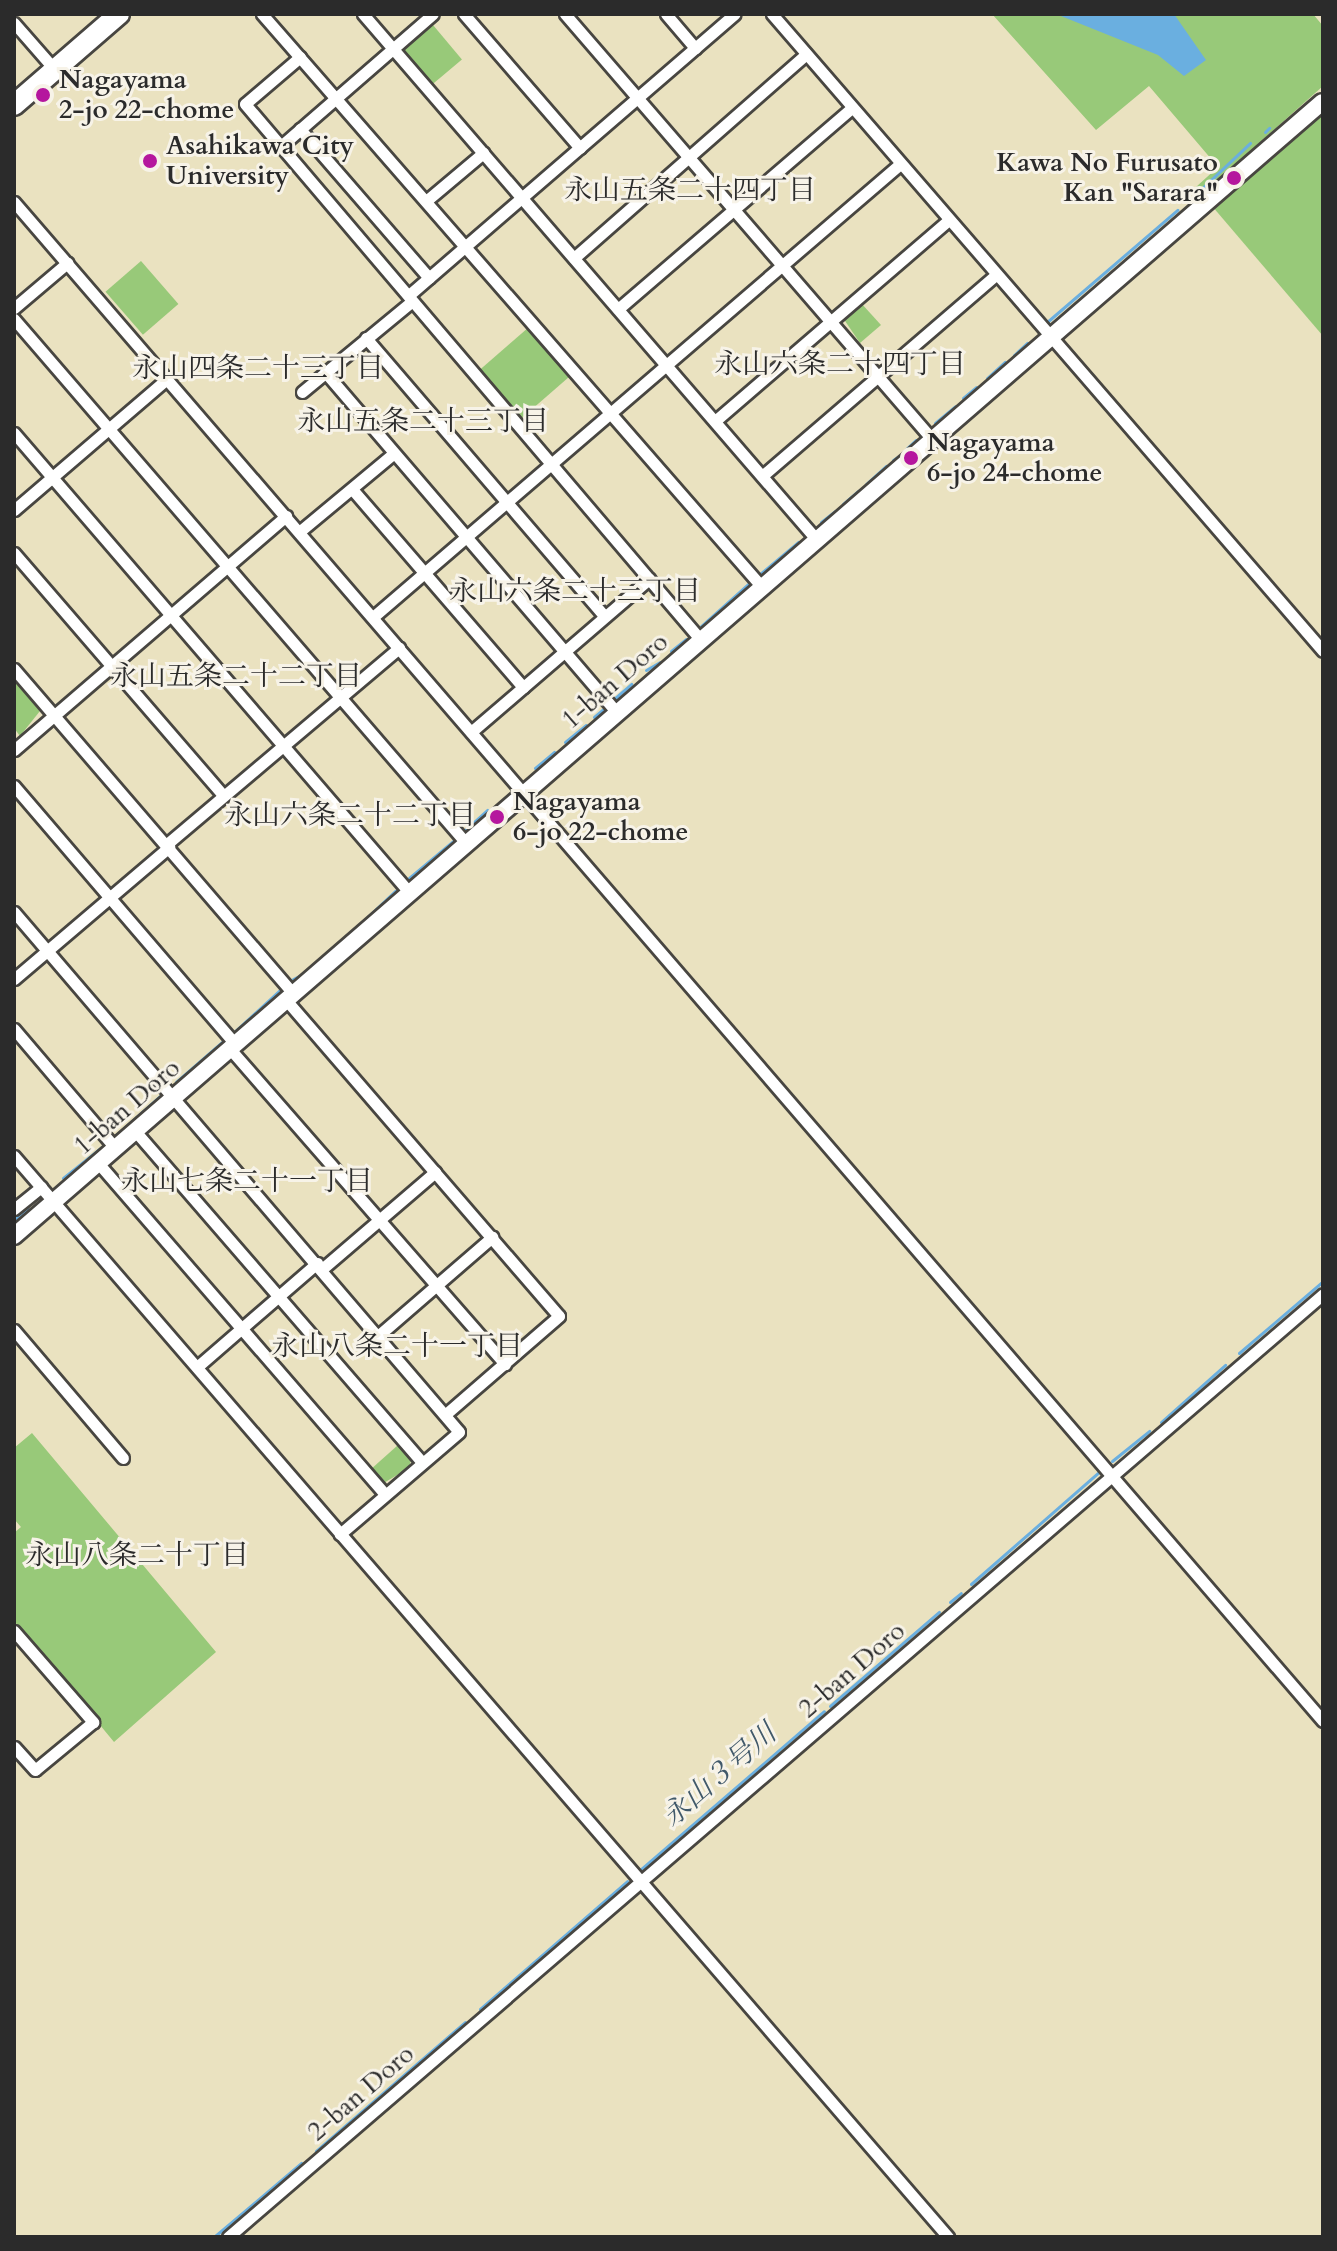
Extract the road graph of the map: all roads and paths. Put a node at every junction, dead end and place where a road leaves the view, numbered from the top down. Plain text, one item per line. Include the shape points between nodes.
1 (119, 14) edge
2 (262, 14) edge
3 (363, 14) edge
4 (433, 14) edge
5 (464, 14) edge
6 (565, 14) edge
7 (666, 14) edge
8 (734, 14) edge
9 (772, 14) edge
10 (14, 23) edge
11 (695, 48) junction
12 (393, 49) junction
13 (806, 54) junction
14 (300, 57) junction
15 (55, 70) junction
16 (637, 97) junction
17 (335, 99) junction
18 (1323, 101) edge
19 (14, 105) edge
20 (852, 108) junction
21 (300, 129) junction
22 (281, 146) junction
23 (580, 148) junction
24 (483, 153) junction
25 (687, 155) junction
26 (900, 164) junction
27 (522, 198) junction
28 (426, 201) junction
29 (14, 202) edge
30 (734, 209) junction
31 (949, 220) junction
32 (465, 247) junction
33 (574, 258) junction
34 (67, 263) junction
35 (782, 265) junction
36 (996, 275) junction
37 (429, 278) junction
38 (410, 298) junction
39 (14, 308) edge
40 (618, 309) junction
41 (14, 319) edge
42 (831, 321) junction
43 (1050, 336) junction
44 (366, 338) junction
45 (666, 364) junction
46 (325, 372) junction
47 (878, 377) junction
48 (167, 379) junction
49 (302, 392) dead end
50 (610, 412) junction
51 (715, 421) junction
52 (108, 428) junction
53 (14, 433) edge
54 (931, 438) junction
55 (393, 454) junction
56 (550, 464) junction
57 (762, 476) junction
58 (52, 477) junction
59 (352, 489) junction
60 (507, 500) junction
61 (14, 510) edge
62 (286, 516) junction
63 (299, 532) junction
64 (466, 536) junction
65 (816, 539) junction
66 (14, 553) edge
67 (228, 566) junction
68 (424, 572) junction
69 (649, 579) junction
70 (761, 586) junction
71 (170, 615) junction
72 (604, 616) junction
73 (373, 617) junction
74 (700, 639) junction
75 (399, 648) junction
76 (1323, 651) edge
77 (564, 652) junction
78 (112, 666) junction
79 (14, 669) edge
80 (523, 687) junction
81 (341, 697) junction
82 (616, 712) junction
83 (54, 715) junction
84 (471, 732) junction
85 (285, 746) junction
86 (14, 750) edge
87 (14, 786) edge
88 (524, 793) junction
89 (223, 795) junction
90 (466, 843) junction
91 (168, 846) junction
92 (410, 893) junction
93 (109, 898) junction
94 (14, 912) edge
95 (47, 951) junction
96 (14, 979) edge
97 (291, 997) junction
98 (14, 1029) edge
99 (233, 1047) junction
100 (175, 1099) junction
101 (136, 1132) junction
102 (116, 1149) junction
103 (14, 1156) edge
104 (99, 1164) junction
105 (435, 1172) junction
106 (41, 1187) junction
107 (53, 1202) junction
108 (14, 1209) edge
109 (380, 1219) junction
110 (14, 1236) edge
111 (492, 1237) junction
112 (319, 1266) junction
113 (436, 1285) junction
114 (1323, 1294) edge
115 (278, 1296) junction
116 (241, 1329) junction
117 (379, 1335) junction
118 (17, 1338) edge
119 (505, 1364) junction
120 (197, 1367) junction
121 (447, 1413) junction
122 (123, 1458) dead end
123 (422, 1462) junction
124 (1111, 1476) junction
125 (385, 1494) junction
126 (340, 1534) junction
127 (14, 1631) edge
128 (1323, 1721) edge
129 (14, 1747) edge
130 (640, 1881) junction
131 (228, 2237) edge
132 (948, 2237) edge

1 - 15 highway
2 - 14 street
3 - 12 street
4 - 12 street
5 - 23 street
6 - 16 street
7 - 11 street
8 - 11 street
9 - 13 street
10 - 15 street
11 - 16 street
12 - 17 street
12 - 24 street
13 - 20 street
13 - 25 street
14 - 17 street
14 - 22 street via 245,104
15 - 19 highway
16 - 23 street
16 - 25 street
17 - 21 street
17 - 28 street
18 - 43 street, 1-ban Doro
20 - 26 street
20 - 30 street
21 - 22 street
21 - 37 street
22 - 38 street
23 - 27 street
24 - 27 street
24 - 28 street
25 - 30 street
25 - 33 street
26 - 31 street
26 - 35 street
27 - 32 street
27 - 33 street
28 - 32 street
29 - 34 street
30 - 35 street
30 - 40 street
31 - 36 street
31 - 42 street
32 - 37 street
32 - 50 street
33 - 40 street
34 - 39 street
34 - 48 street
35 - 42 street
35 - 45 street
36 - 43 street
36 - 47 street
37 - 38 street
38 - 44 street
38 - 56 street
40 - 45 street
41 - 52 street
42 - 47 street
42 - 51 street
43 - 54 street, 1-ban Doro
43 - 76 street
44 - 46 street
44 - 60 street
45 - 50 street
45 - 51 street
46 - 49 street
46 - 55 street
47 - 54 street
47 - 57 street
48 - 52 street
48 - 62 street
50 - 56 street
50 - 70 street
51 - 57 street
52 - 58 street
52 - 67 street
53 - 58 street
54 - 65 street, 1-ban Doro
55 - 59 street
55 - 64 street
56 - 60 street
56 - 69 street
57 - 65 street
58 - 61 street
58 - 71 street
59 - 63 street
59 - 68 street
60 - 64 street
60 - 72 street
62 - 63 street
62 - 67 street
63 - 73 street
64 - 68 street
64 - 77 street
65 - 70 street, 1-ban Doro
66 - 78 street
67 - 71 street
67 - 81 street
68 - 73 street
68 - 80 street
69 - 72 street
69 - 74 street
70 - 74 street, 1-ban Doro
71 - 78 street
71 - 85 street
72 - 77 street
73 - 75 street
74 - 82 street, 1-ban Doro
75 - 81 street
75 - 84 street
77 - 80 street
77 - 82 street
78 - 83 street
78 - 89 street
79 - 83 street
80 - 84 street
81 - 85 street
81 - 90 street
82 - 88 street, 1-ban Doro
83 - 86 street
83 - 91 street
84 - 88 street
85 - 89 street
85 - 92 street
87 - 93 street
88 - 90 street, 1-ban Doro
88 - 124 street
89 - 91 street
90 - 92 street, 1-ban Doro
91 - 93 street
91 - 97 street
92 - 97 street, 1-ban Doro
93 - 95 street
93 - 99 street
94 - 95 street
95 - 96 street
95 - 100 street
97 - 99 street, 1-ban Doro
97 - 105 street
98 - 102 street
99 - 100 street, 1-ban Doro
99 - 109 street
100 - 101 street, 1-ban Doro
100 - 112 street
101 - 102 street, 1-ban Doro
101 - 115 street
102 - 104 street, 1-ban Doro
103 - 106 street
104 - 107 street, 1-ban Doro
104 - 116 street
105 - 109 street
105 - 111 street
106 - 107 street
106 - 108 street
107 - 110 street, 1-ban Doro
107 - 120 street
109 - 112 street
109 - 113 street
111 - 113 street
111 - 119 street via 559,1316
112 - 115 street
112 - 117 street
113 - 117 street
113 - 119 street
114 - 124 street, 2-ban Doro
115 - 116 street
115 - 123 street
116 - 120 street
116 - 125 street
117 - 121 street
118 - 122 street
119 - 121 street
120 - 126 street
121 - 123 street via 459,1432
123 - 125 street
124 - 128 street
124 - 130 street, 2-ban Doro
125 - 126 street
126 - 130 street
127 - 129 street via 93,1722 35,1770
130 - 131 street, 2-ban Doro
130 - 132 street

